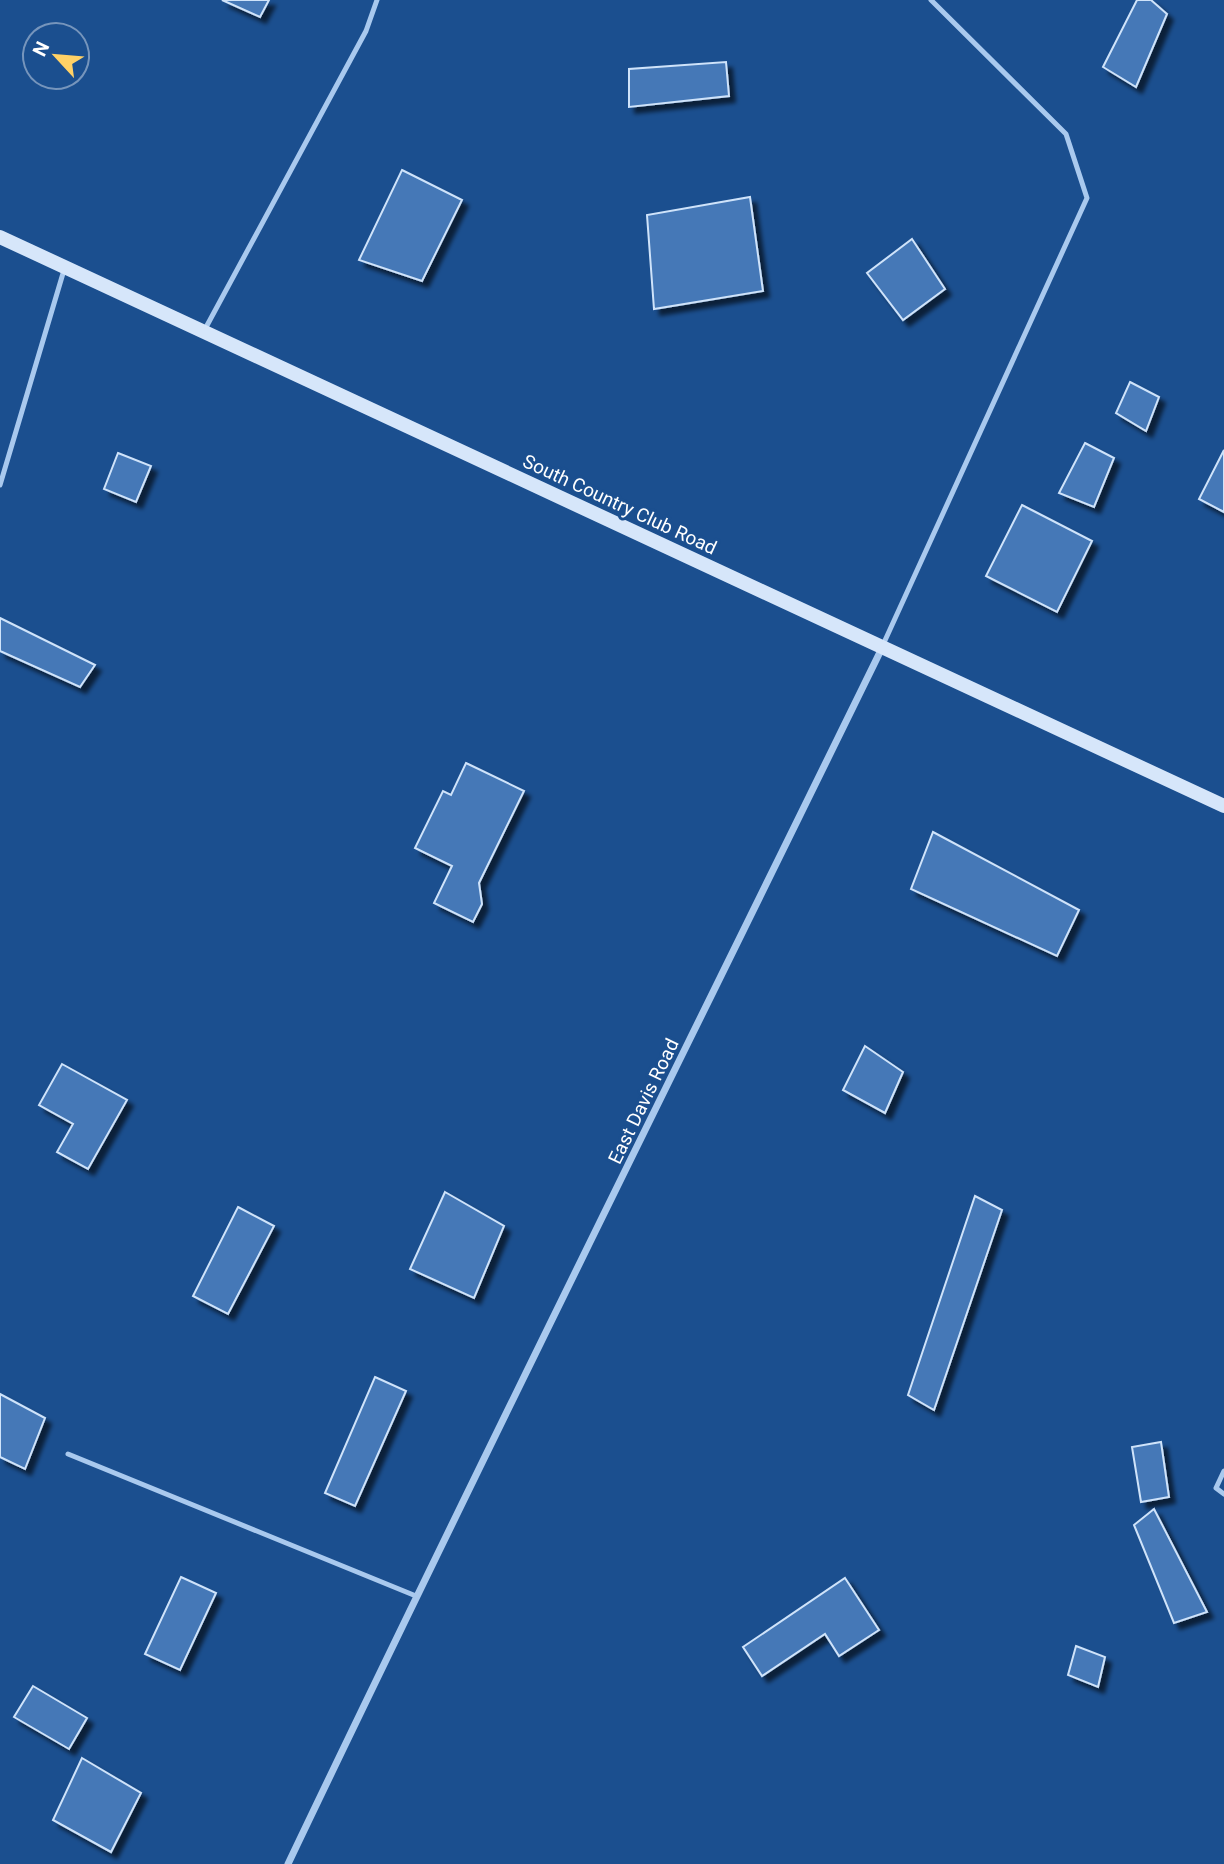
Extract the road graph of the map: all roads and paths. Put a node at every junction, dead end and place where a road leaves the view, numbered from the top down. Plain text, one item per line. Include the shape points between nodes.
1 (377, 0) edge
2 (931, 0) edge
3 (0, 237) edge
4 (65, 267) junction
5 (204, 331) junction
6 (0, 485) edge
7 (882, 647) junction
8 (1224, 806) edge
9 (68, 1454) dead end
10 (1224, 1471) edge
11 (1224, 1494) edge
12 (416, 1595) junction
13 (288, 1864) edge

1 - 5 lane via 366,31
2 - 7 lane via 1066,134 1087,198
3 - 4 street, South Country Club Road
4 - 5 street, South Country Club Road
4 - 6 lane
5 - 7 street, South Country Club Road
7 - 8 street, South Country Club Road
7 - 12 street, East Davis Road
9 - 12 lane
10 - 11 lane via 1216,1488
12 - 13 street, East Davis Road

